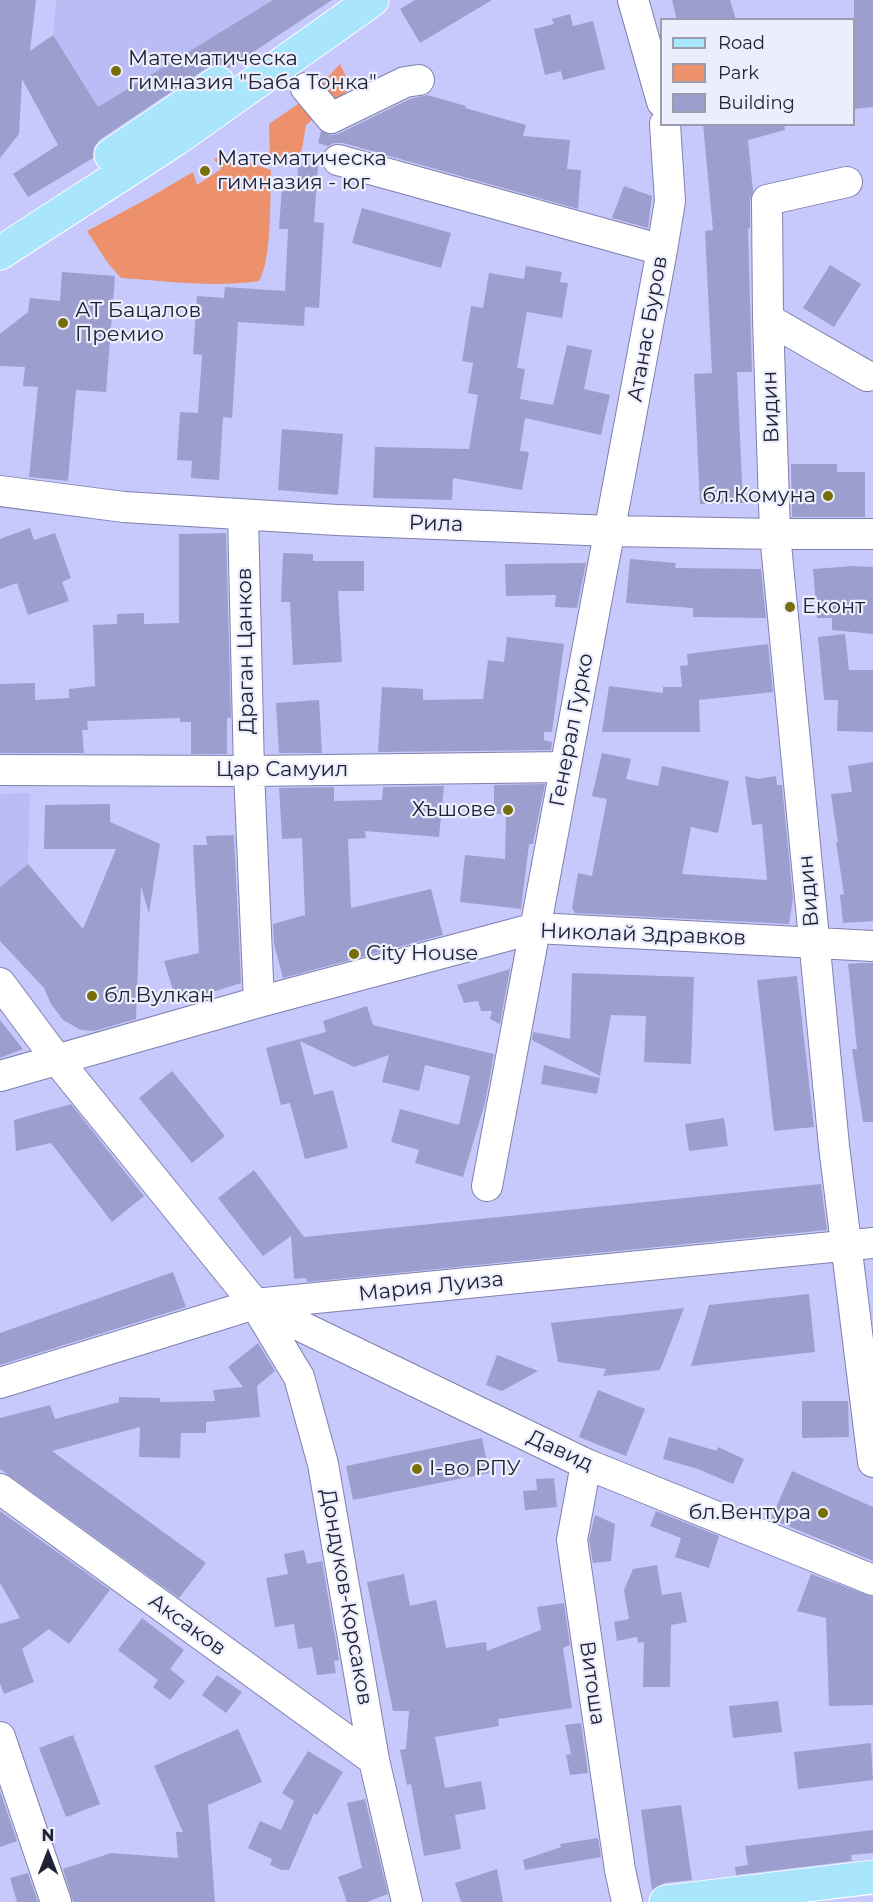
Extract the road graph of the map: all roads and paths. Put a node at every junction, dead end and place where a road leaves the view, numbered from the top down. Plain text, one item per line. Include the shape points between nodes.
1 (337, 0) edge
2 (372, 0) edge
3 (633, 0) edge
4 (419, 80) dead end
5 (306, 88) dead end
6 (660, 95) edge
7 (665, 126) edge
8 (338, 160) dead end
9 (847, 182) dead end
10 (0, 229) edge
11 (662, 250) junction
12 (0, 253) edge
13 (768, 319) junction
14 (867, 376) dead end
15 (0, 491) edge
16 (243, 515) junction
17 (611, 531) junction
18 (775, 534) junction
19 (873, 534) edge
20 (564, 767) junction
21 (0, 770) edge
22 (249, 771) junction
23 (536, 928) junction
24 (814, 942) junction
25 (873, 946) edge
26 (0, 983) edge
27 (259, 1002) junction
28 (58, 1060) junction
29 (0, 1076) edge
30 (487, 1186) dead end
31 (859, 1245) edge
32 (255, 1304) junction
33 (0, 1383) edge
34 (873, 1462) edge
35 (586, 1464) junction
36 (0, 1489) edge
37 (873, 1580) edge
38 (0, 1737) edge
39 (374, 1760) junction
40 (873, 1877) edge
41 (56, 1902) edge
42 (407, 1902) edge
43 (627, 1902) edge
44 (666, 1902) edge

1 - 10 main road
2 - 12 main road via 176,140
3 - 6 street
4 - 5 street via 405,82 331,118
7 - 11 street, Атанас Буров via 670,201
8 - 11 street
9 - 13 street, Видин via 767,200
11 - 17 street, Атанас Буров
13 - 14 street
13 - 18 street, Видин
15 - 16 street, Рила via 124,507
16 - 17 street, Рила
16 - 22 street, Драган Цанков
17 - 18 street, Рила
17 - 20 street, Генерал Гурко
18 - 19 street, Рила
18 - 24 street, Видин
20 - 22 street, Цар Самуил
20 - 23 street, Генерал Гурко
21 - 22 street, Цар Самуил
22 - 27 street, Драган Цанков
23 - 24 street, Николай Здравков
23 - 27 street, Николай Здравков
23 - 30 street, Генерал Гурко
24 - 25 street, Николай Здравков
24 - 31 street, Видин
26 - 28 street, Дондуков-Корсаков
27 - 28 street, Николай Здравков
28 - 29 street, Николай Здравков
28 - 32 street, Дондуков-Корсаков
31 - 32 street, Мария Луиза
31 - 34 street, Видин
32 - 33 street, Мария Луиза
32 - 35 street, Давид
32 - 39 street, Дондуков-Корсаков via 299,1377 323,1464
35 - 37 street, Давид
35 - 43 street, Витоша via 572,1540
36 - 39 street, Аксаков
38 - 41 street
39 - 42 street, Дондуков-Корсаков
40 - 44 main road

